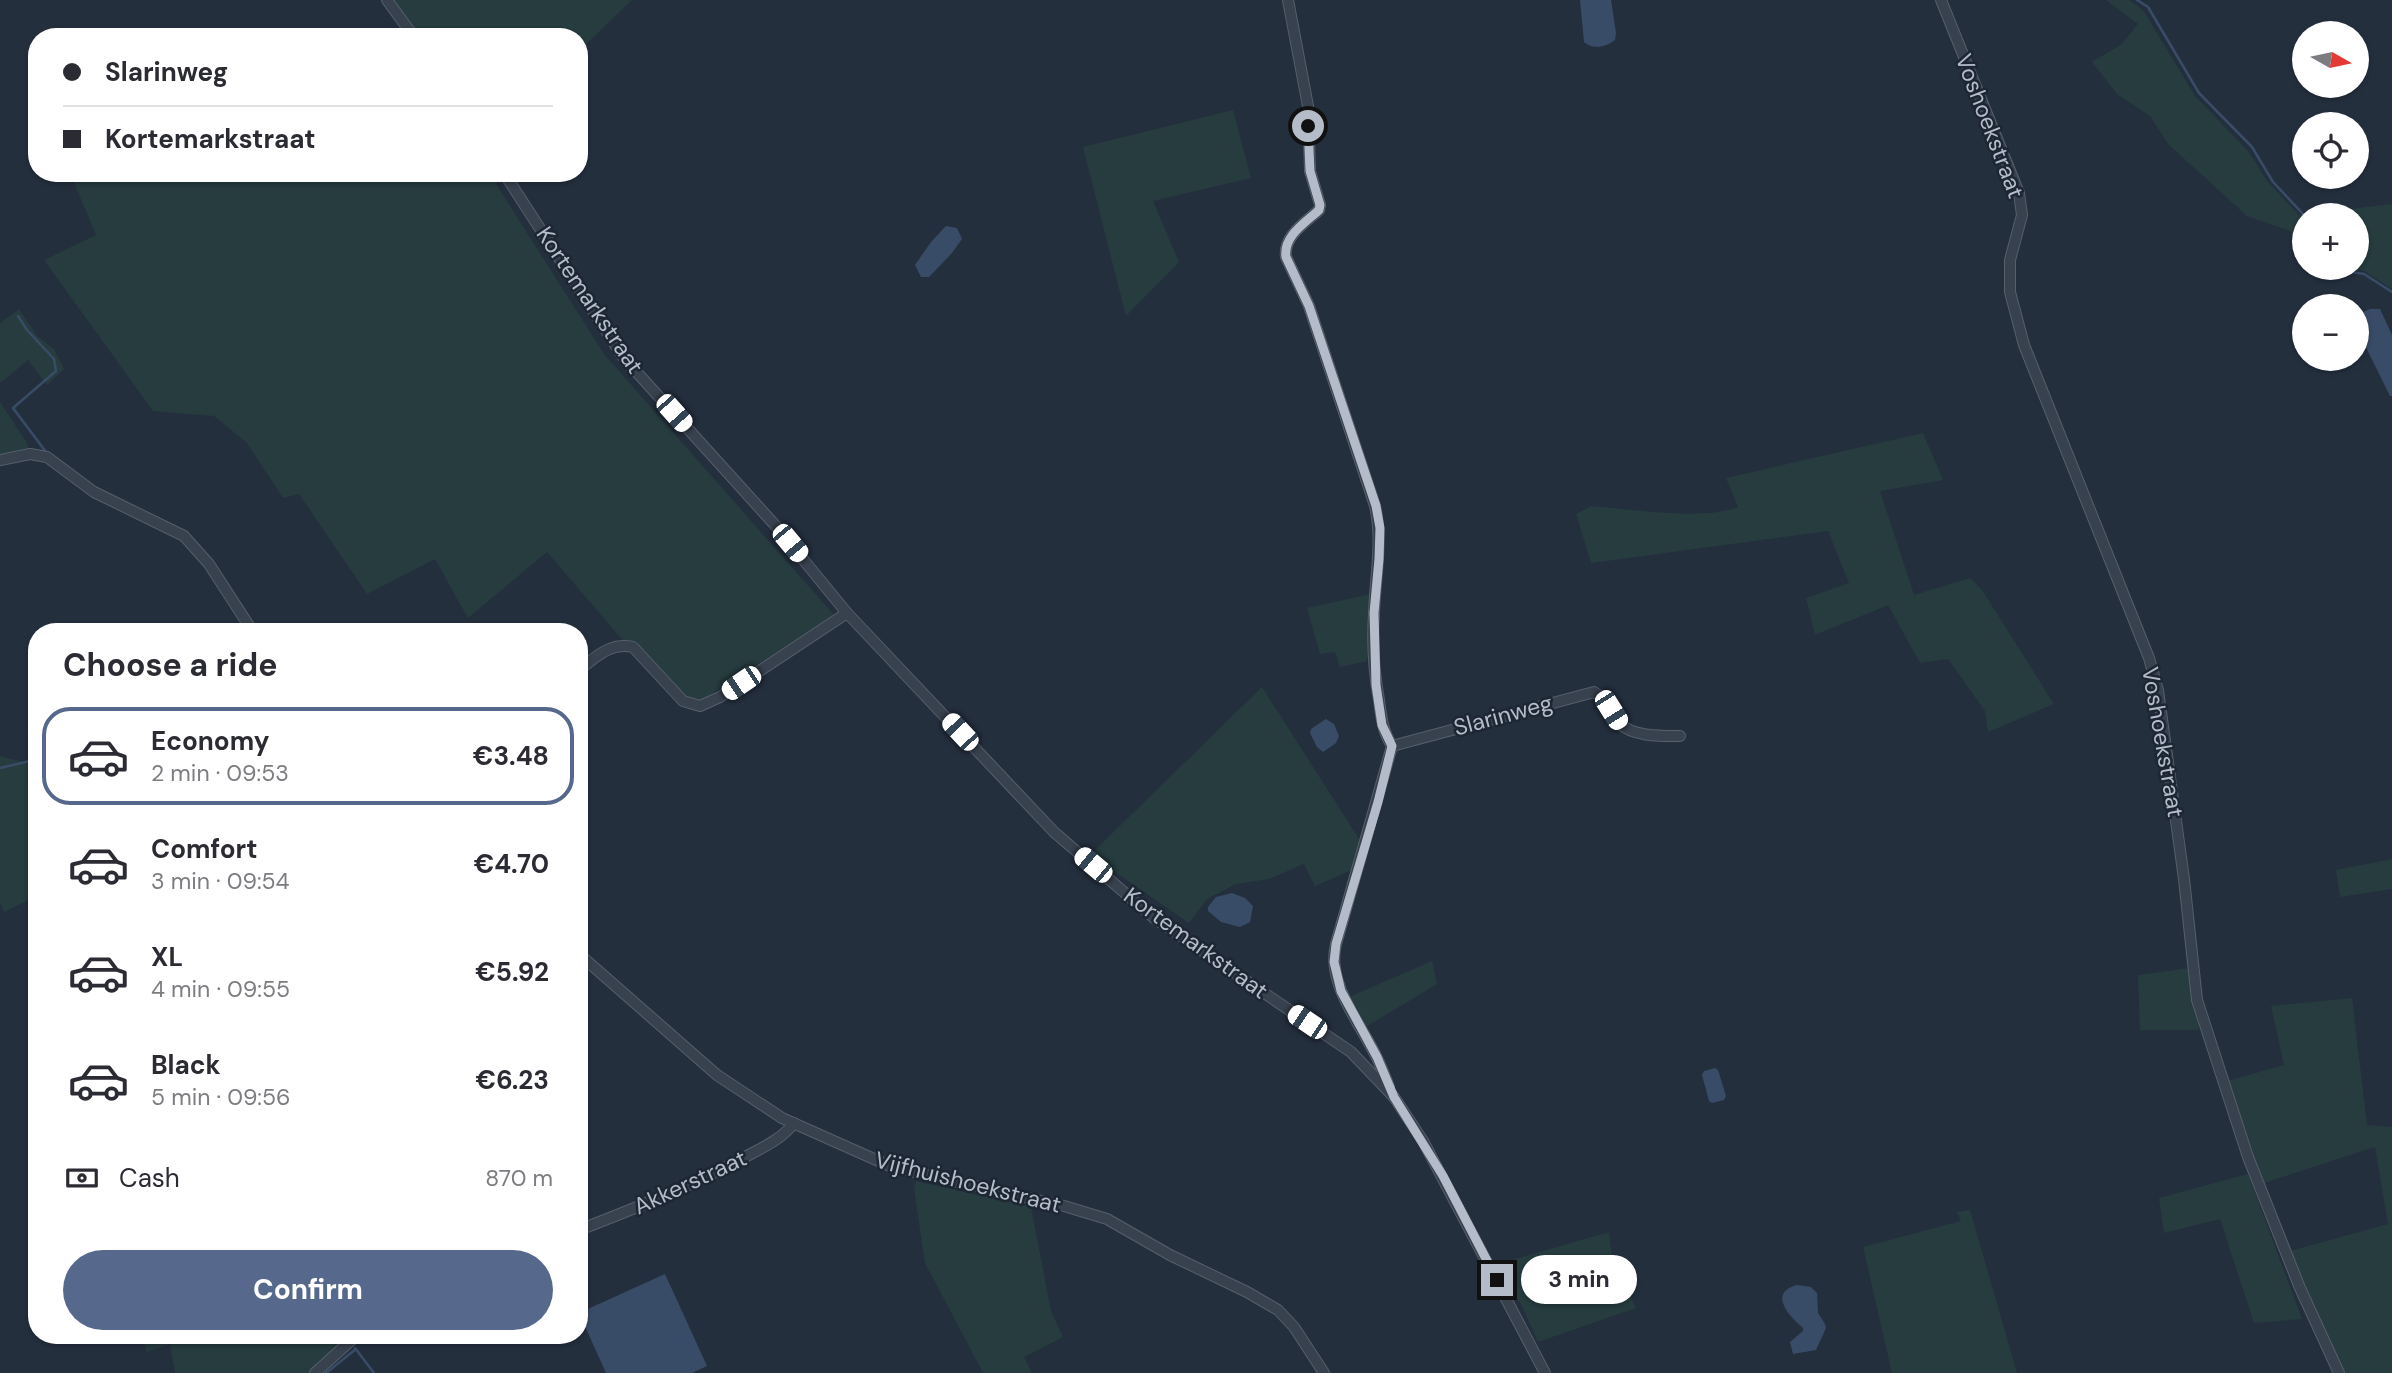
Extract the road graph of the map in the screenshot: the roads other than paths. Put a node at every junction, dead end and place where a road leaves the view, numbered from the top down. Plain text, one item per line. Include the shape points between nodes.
1 (387, 0) edge
2 (1289, 0) edge
3 (1941, 0) edge
4 (407, 28) edge
5 (510, 182) edge
6 (0, 460) edge
7 (847, 613) junction
8 (247, 623) edge
9 (588, 663) edge
10 (1680, 736) dead end
11 (1392, 746) junction
12 (588, 962) edge
13 (1394, 1097) junction
14 (794, 1124) junction
15 (588, 1226) edge
16 (347, 1344) edge
17 (315, 1373) edge
18 (1324, 1373) edge
19 (1545, 1373) edge
20 (2339, 1373) edge

1 - 4 street
2 - 11 street via 1308,106 1310,171 1320,205 1289,238 1285,251 1313,319 1376,506 1380,528 1374,613 1376,685 1382,725
3 - 20 street, Voshoekstraat via 2019,193 2022,215 2010,260 2010,292 2024,345 2158,690 2197,1000 2248,1157
5 - 7 street, Kortemarkstraat via 623,357 774,524
6 - 8 street via 30,454 47,457 94,492 184,536 209,564
7 - 9 street via 720,698 700,706 683,701 633,647 606,649
7 - 13 street, Kortemarkstraat via 1054,832 1154,918 1351,1052
10 - 11 street, Slarinweg via 1632,731 1620,723 1603,696 1594,692
11 - 13 street via 1334,962 1341,991
12 - 14 street, Vijfhuishoekstraat via 717,1075
13 - 19 street, Kortemarkstraat via 1443,1176
14 - 15 street, Akkerstraat via 766,1146 692,1184
14 - 18 street, Vijfhuishoekstraat via 892,1167 1107,1219 1278,1310
16 - 17 street

